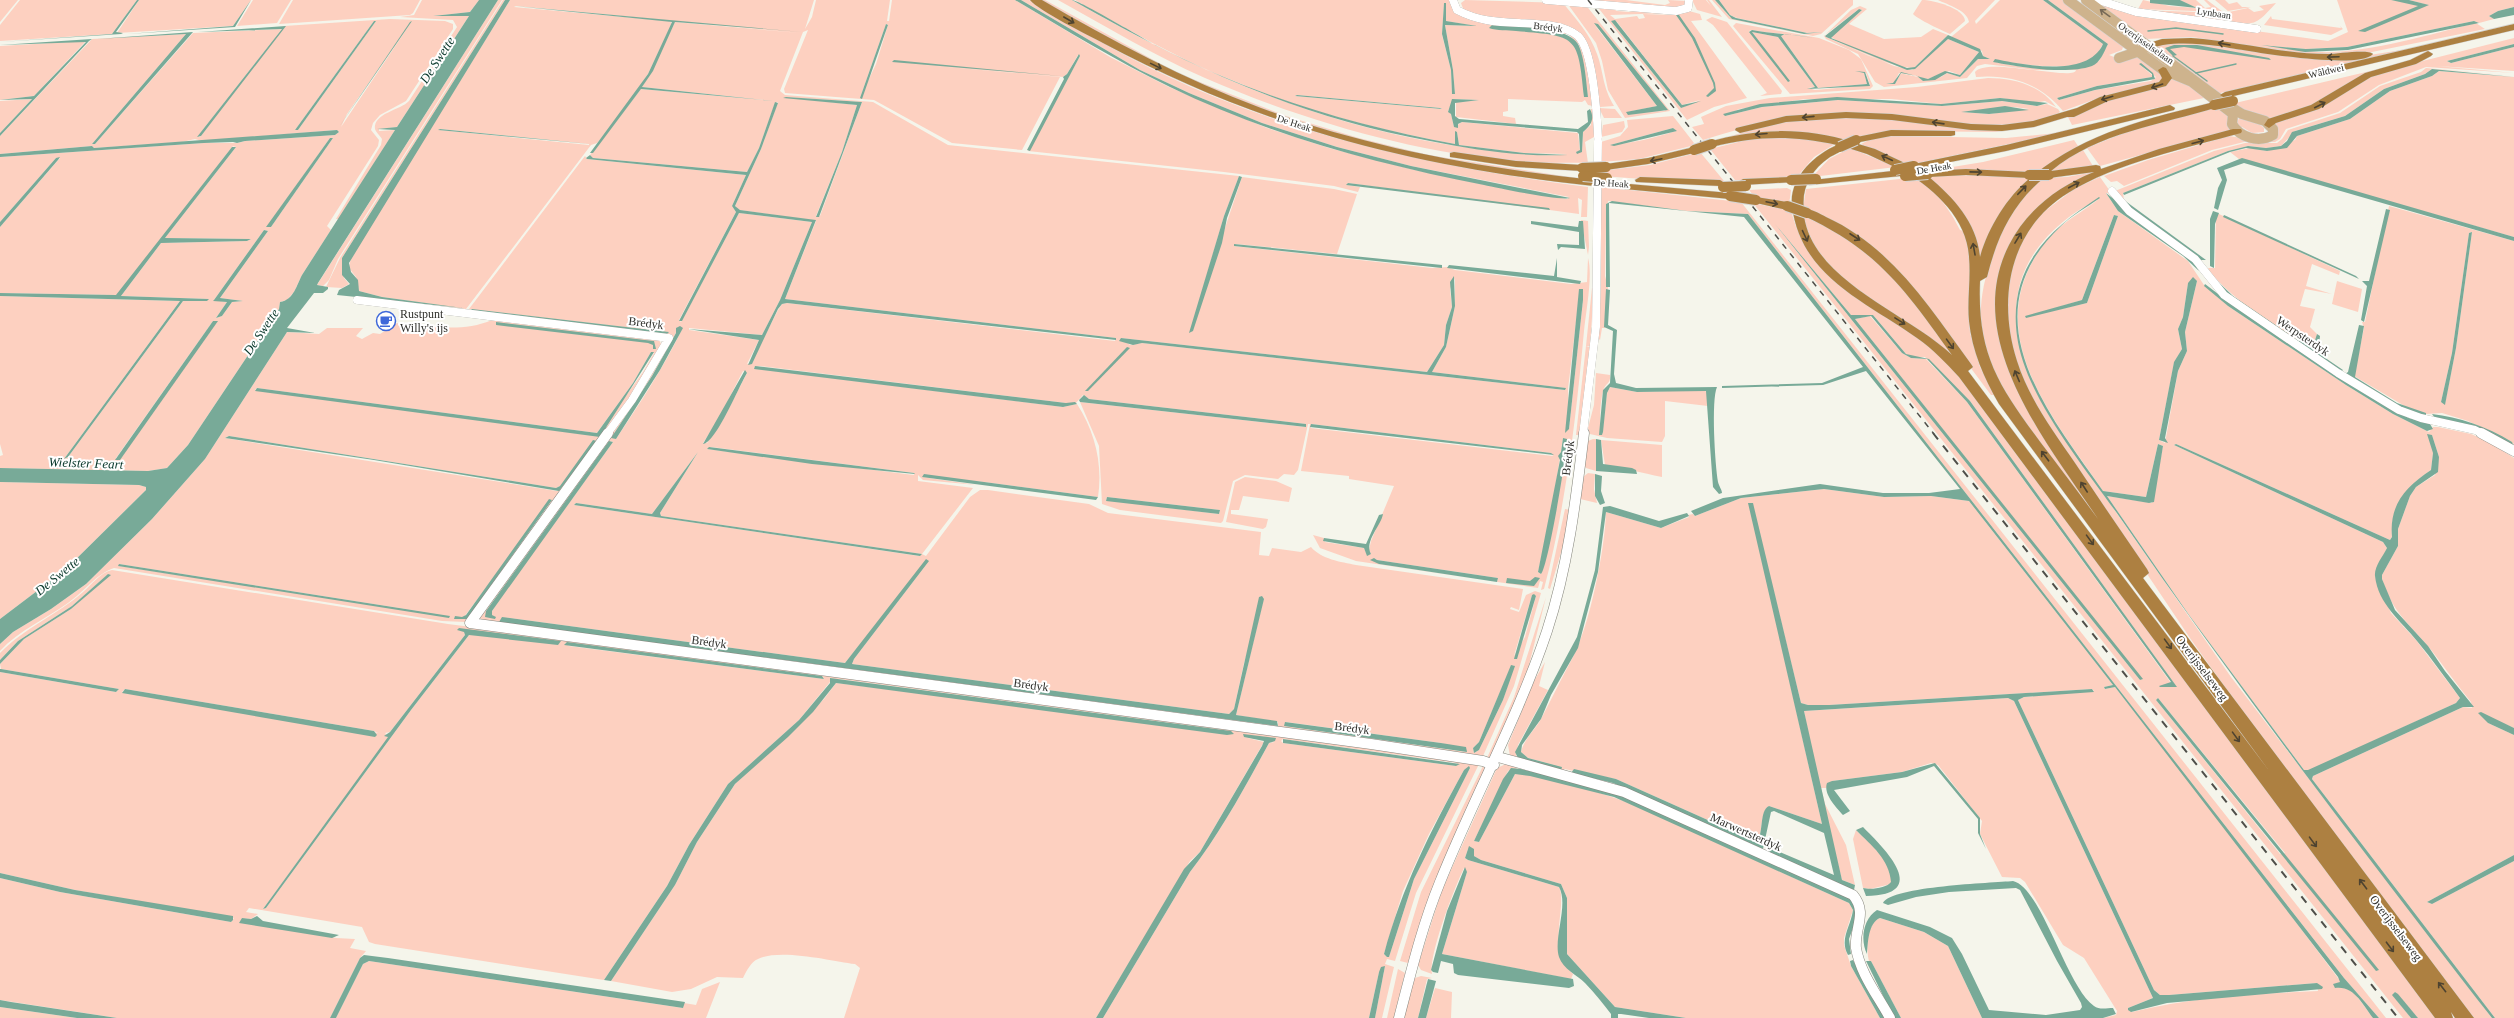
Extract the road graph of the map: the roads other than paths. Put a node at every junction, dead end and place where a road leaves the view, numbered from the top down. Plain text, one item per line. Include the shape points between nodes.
1 (1035, 0) edge
2 (1052, 0) edge
3 (1453, 0) edge
4 (1459, 0) edge
5 (1546, 0) edge
6 (1689, 0) edge
7 (2068, 0) edge
8 (2086, 0) edge
9 (2098, 0) edge
10 (1461, 12) junction
11 (2514, 27) edge
12 (2257, 29) dead end
13 (2514, 34) edge
14 (2441, 44) junction
15 (2133, 50) junction
16 (2428, 54) junction
17 (2163, 70) junction
18 (2228, 100) junction
19 (2210, 102) junction
20 (2238, 114) junction
21 (2066, 115) junction
22 (2138, 116) joint
23 (2269, 124) junction
24 (2237, 131) junction
25 (1911, 132) junction
26 (2076, 136) junction
27 (1711, 142) junction
28 (1921, 170) junction
29 (2098, 170) junction
30 (1899, 173) junction
31 (1583, 175) junction
32 (1607, 182) junction
33 (2112, 191) dead end
34 (357, 300) dead end
35 (1974, 301) junction
36 (2017, 441) junction
37 (2514, 451) edge
38 (2177, 634) junction
39 (1496, 761) junction
40 (1399, 1018) edge
41 (1890, 1018) edge
42 (2445, 1018) edge
43 (2466, 1018) edge

1 -> 31 highway, De Heak via 1167,72 1227,99 1288,121 1423,158 1498,171
2 - 31 highway, De Heak via 1142,50 1232,93 1303,119 1378,142
3 - 10 street via 1454,6
4 - 10 street
5 - 6 street via 1676,11 1688,8
7 - 15 main road, Overijsselselaan via 2125,42 2126,49
15 -> 8 main road, Overijsselselaan
9 - 12 street, Lynbaan via 2136,12
10 - 39 street, Brédyk via 1481,20 1559,28 1580,37 1584,44 1594,91 1598,139 1596,327 1576,498 1564,566 1546,630
11 - 14 highway, Wâldwei
13 - 16 highway, Wâldwei
14 -> 15 highway via 2356,56 2317,57 2196,40 2160,41
14 - 18 highway, Wâldwei
15 - 17 main road, Overijsselselaan
15 - 18 main road, Overijsselselaan via 2161,54
16 - 18 highway, Wâldwei
23 -> 16 highway via 2315,107 2368,75 2413,62
17 - 20 main road, Overijsselselaan via 2192,82
17 -> 21 highway via 2167,78 2163,84 2104,99
18 - 19 highway, Wâldwei, bridge
18 - 20 main road, Overijsselselaan
19 - 22 highway, Wâldwei
19 - 26 highway via 2126,129
20 - 23 main road via 2257,118
20 - 24 main road via 2232,124
20 - 24 main road via 2262,123 2269,131 2266,136 2259,136
21 - 25 highway via 2038,127 2007,133
21 -> 27 highway via 2024,126 1986,128 1886,117 1824,115 1759,125
22 - 26 highway, De Heak
23 - 24 main road via 2274,134 2266,138 2253,138
29 -> 24 highway
25 - 26 highway
25 -> 36 highway, bridge via 1856,140 1815,163 1800,184 1797,214 1807,242 1822,263 1844,284 1920,334 1946,356 1966,376
26 - 28 highway, De Heak
35 -> 26 highway via 1992,236 2007,208
27 -> 31 highway, bridge via 1694,150 1648,162 1606,167
35 -> 27 highway via 1976,259 1968,230 1960,215 1943,195 1910,170 1864,148 1809,136 1757,134
28 -> 29 highway, bridge via 2029,175
28 - 30 highway, bridge
28 - 30 highway, De Heak, bridge
38 -> 29 highway via 2148,582 2035,412 2015,372 2002,327 2000,301 2003,276 2020,235 2033,217 2049,202
30 - 32 highway, De Heak, bridge via 1815,181 1721,185
31 - 32 highway, De Heak, bridge
31 - 32 highway, De Heak via 1594,183
32 -> 36 highway, bridge via 1730,196 1787,206 1854,236 1893,268 1992,401
33 - 37 street, Werpsterdyk via 2134,214 2196,259 2212,285 2224,295 2338,373 2412,415 2475,430
34 - 39 street, Brédyk via 669,338 632,400 470,623
38 -> 35 highway, Overijsselseweg via 2003,401 1988,371 1978,342
36 -> 42 highway, Overijsselseweg
43 -> 38 highway, Overijsselseweg via 2406,942
39 - 40 street, Brédyk via 1440,882 1418,947
39 - 41 street, Marwertsterdyk via 1624,792 1853,896 1860,902 1862,910 1856,935 1856,952

